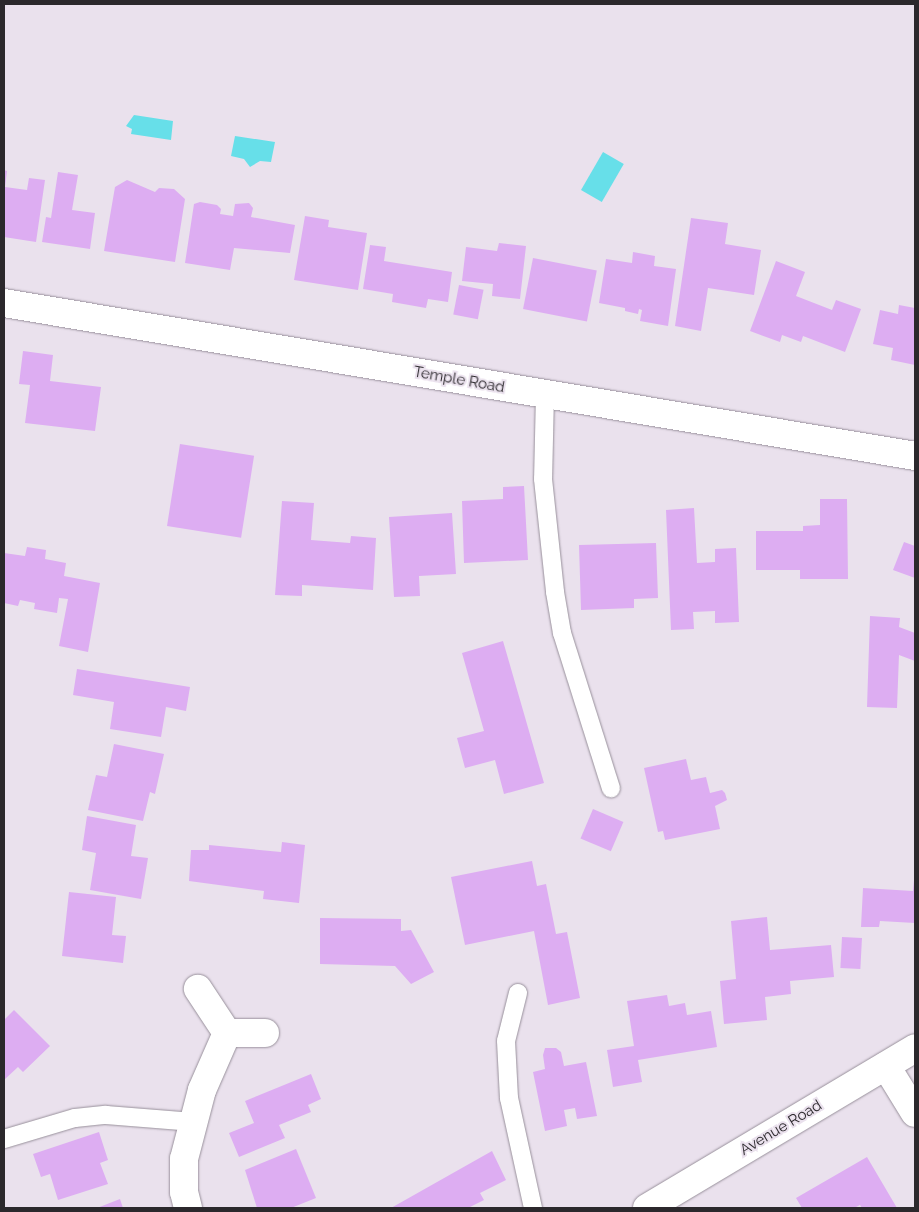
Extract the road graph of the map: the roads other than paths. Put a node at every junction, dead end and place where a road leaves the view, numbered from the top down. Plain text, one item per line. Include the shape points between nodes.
1 (4, 303) edge
2 (545, 394) junction
3 (915, 456) edge
4 (611, 788) dead end
5 (198, 989) dead end
6 (518, 994) dead end
7 (227, 1033) junction
8 (265, 1033) dead end
9 (915, 1048) edge
10 (886, 1066) junction
11 (915, 1113) edge
12 (194, 1122) junction
13 (4, 1139) edge
14 (188, 1208) edge
15 (534, 1208) edge
16 (646, 1208) edge

1 - 2 street, Temple Road
2 - 3 street, Temple Road
2 - 4 lane via 543,479 559,616
5 - 7 street
6 - 15 lane via 506,1041 508,1098
7 - 8 street
7 - 12 street via 202,1090
9 - 10 street, Avenue Road
10 - 11 street
10 - 16 street, Avenue Road
12 - 13 lane via 114,1116 75,1118
12 - 14 street via 184,1158 184,1192

